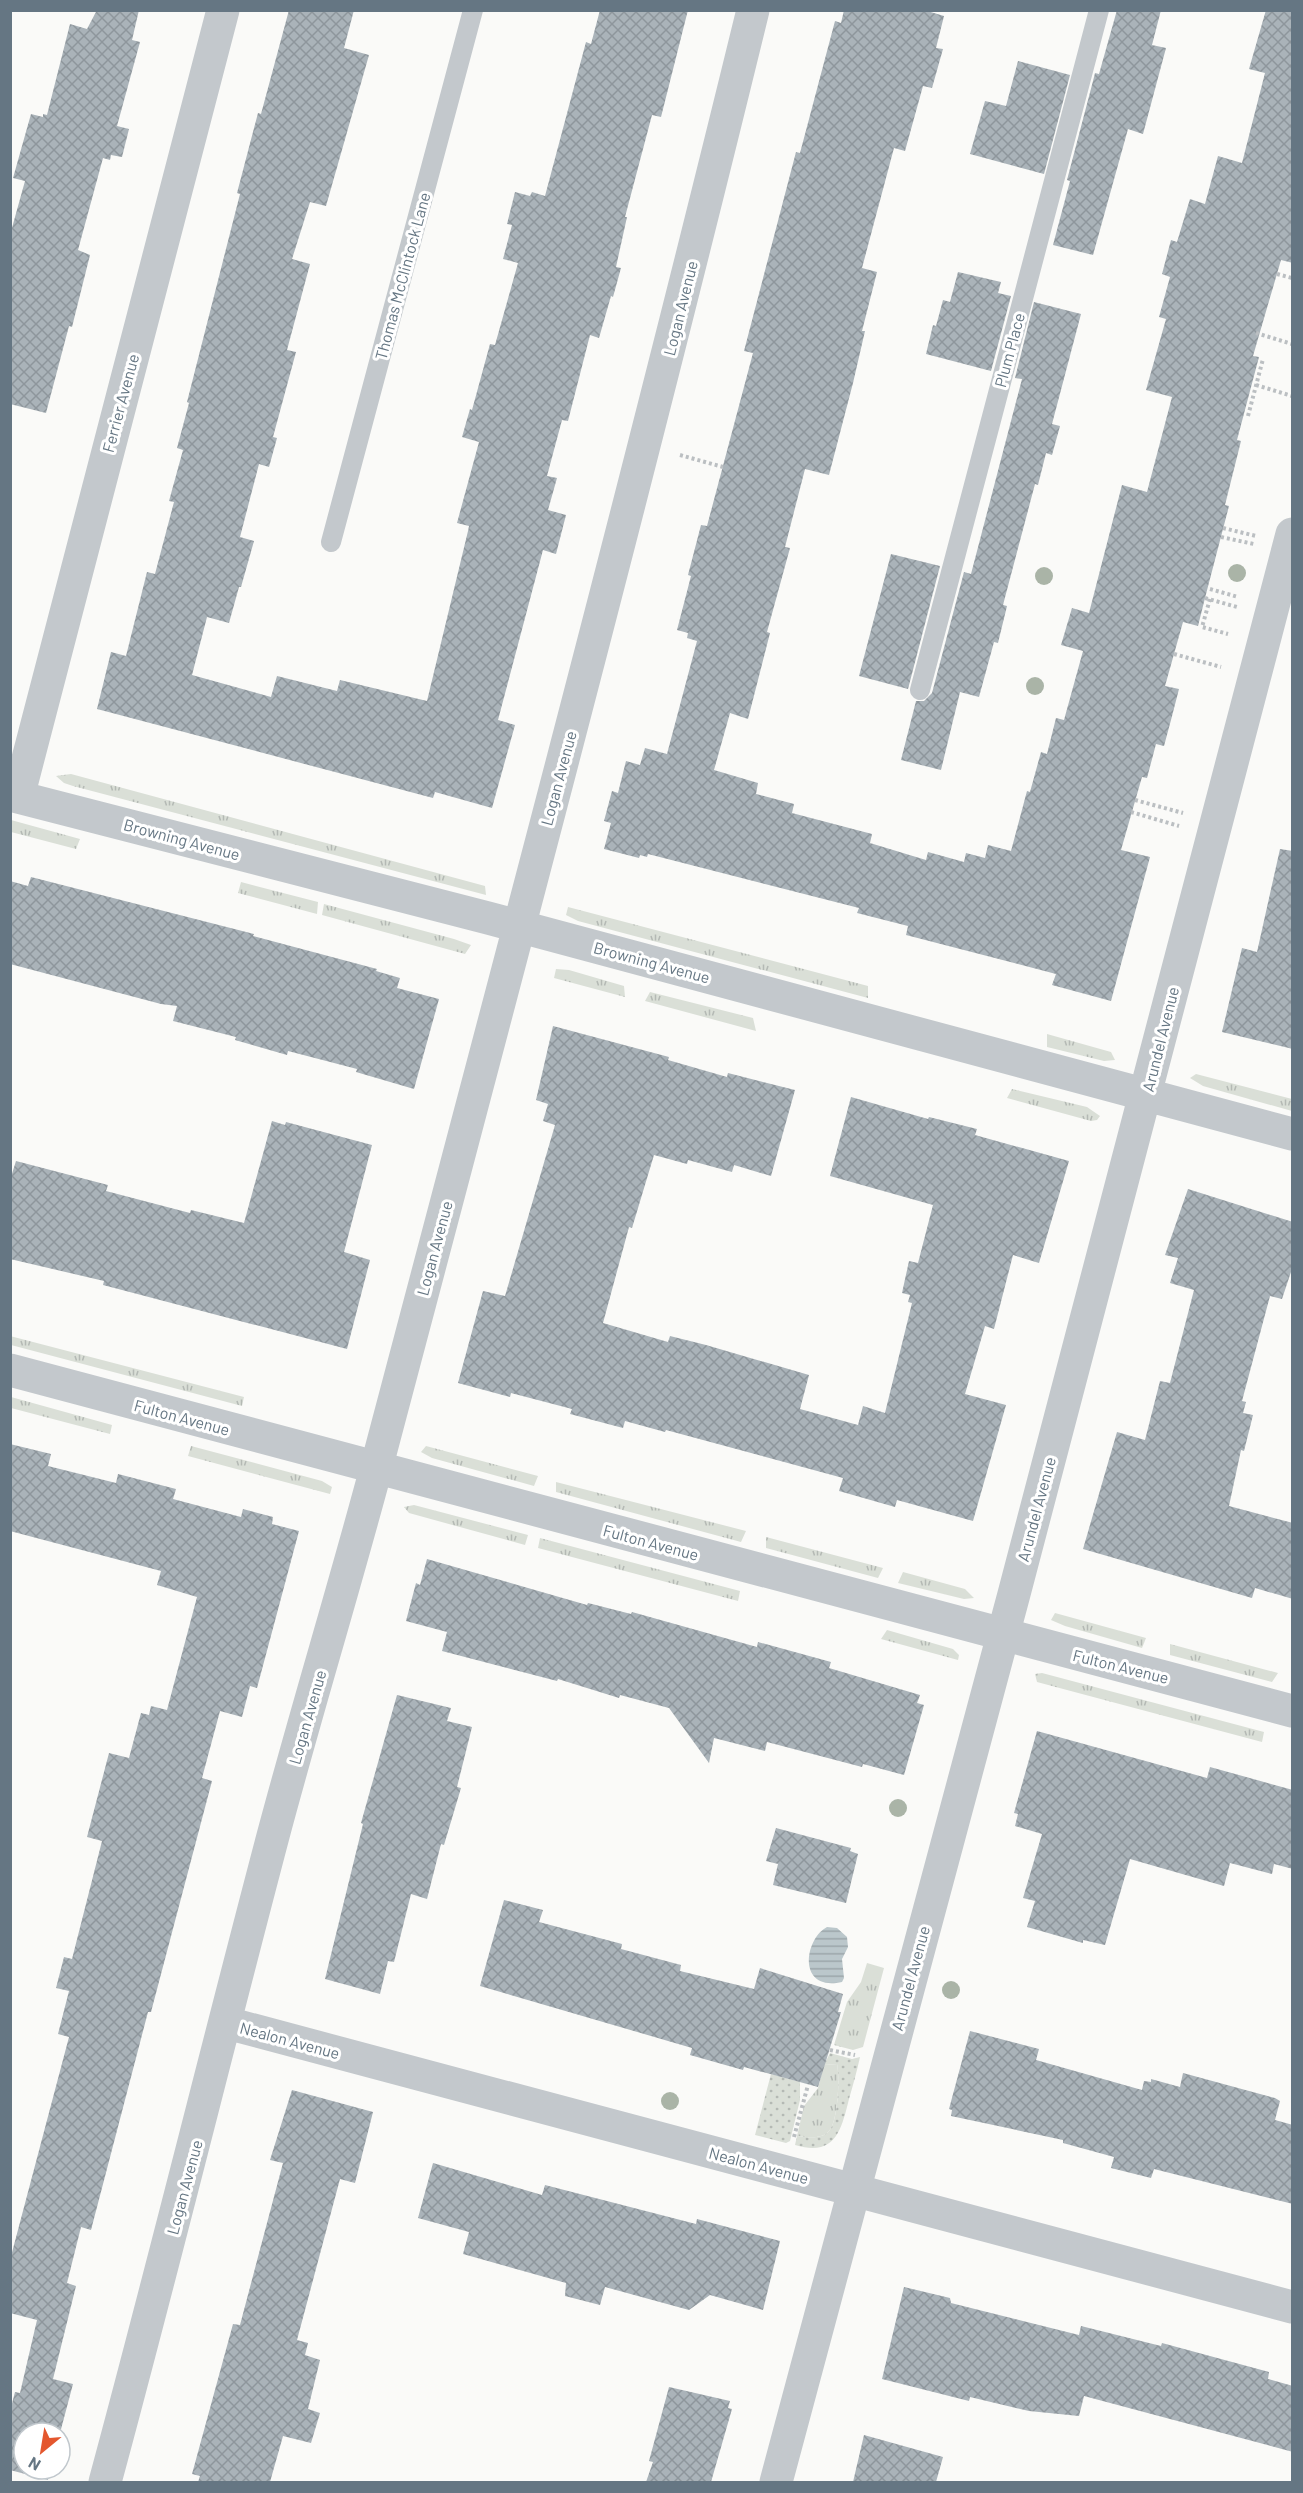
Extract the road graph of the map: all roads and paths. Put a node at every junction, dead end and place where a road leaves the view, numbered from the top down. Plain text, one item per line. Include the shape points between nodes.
1 (223, 10) edge
2 (473, 10) edge
3 (753, 10) edge
4 (1099, 10) edge
5 (1277, 274) dead end
6 (1293, 278) edge
7 (1256, 333) dead end
8 (1293, 344) edge
9 (1263, 359) dead end
10 (1256, 385) junction
11 (1293, 396) edge
12 (1248, 416) dead end
13 (672, 453) dead end
14 (723, 467) dead end
15 (1223, 528) dead end
16 (1293, 534) edge
17 (1257, 536) dead end
18 (1221, 537) dead end
19 (331, 542) dead end
20 (1255, 544) dead end
21 (1210, 590) dead end
22 (1241, 598) dead end
23 (1239, 607) dead end
24 (1232, 635) dead end
25 (1174, 654) dead end
26 (1223, 668) dead end
27 (920, 690) dead end
28 (14, 796) edge
29 (1134, 800) dead end
30 (1131, 812) dead end
31 (1185, 813) dead end
32 (1181, 827) dead end
33 (518, 927) junction
34 (1146, 1094) junction
35 (1293, 1134) edge
36 (10, 1370) edge
37 (376, 1468) junction
38 (1003, 1635) junction
39 (1293, 1712) edge
40 (226, 2023) junction
41 (831, 2050) dead end
42 (859, 2053) dead end
43 (808, 2085) dead end
44 (793, 2139) dead end
45 (853, 2190) junction
46 (1293, 2307) edge
47 (105, 2482) edge
48 (776, 2482) edge

1 - 28 street, Ferrier Avenue
2 - 19 lane, Thomas McClintock Lane
3 - 33 street, Logan Avenue via 669,355
4 - 27 lane, Plum Place
5 - 6 path
7 - 8 path
9 - 10 path
10 - 11 path
10 - 12 path
13 - 14 path
15 - 17 path
16 - 34 street, Arundel Avenue
18 - 20 path
21 - 22 path
23 - 24 path via 1207,598 1202,627
25 - 26 path
28 - 33 street, Browning Avenue
29 - 31 path
30 - 32 path
33 - 34 street, Browning Avenue
33 - 37 street, Logan Avenue
34 - 35 street, Browning Avenue
34 - 38 street, Arundel Avenue
36 - 37 street, Fulton Avenue
37 - 38 street, Fulton Avenue
37 - 40 street, Logan Avenue via 273,1836
38 - 39 street, Fulton Avenue
38 - 45 street, Arundel Avenue
40 - 45 street, Nealon Avenue
40 - 47 street, Logan Avenue
41 - 42 path
43 - 44 path
45 - 46 street, Nealon Avenue
45 - 48 street, Arundel Avenue

